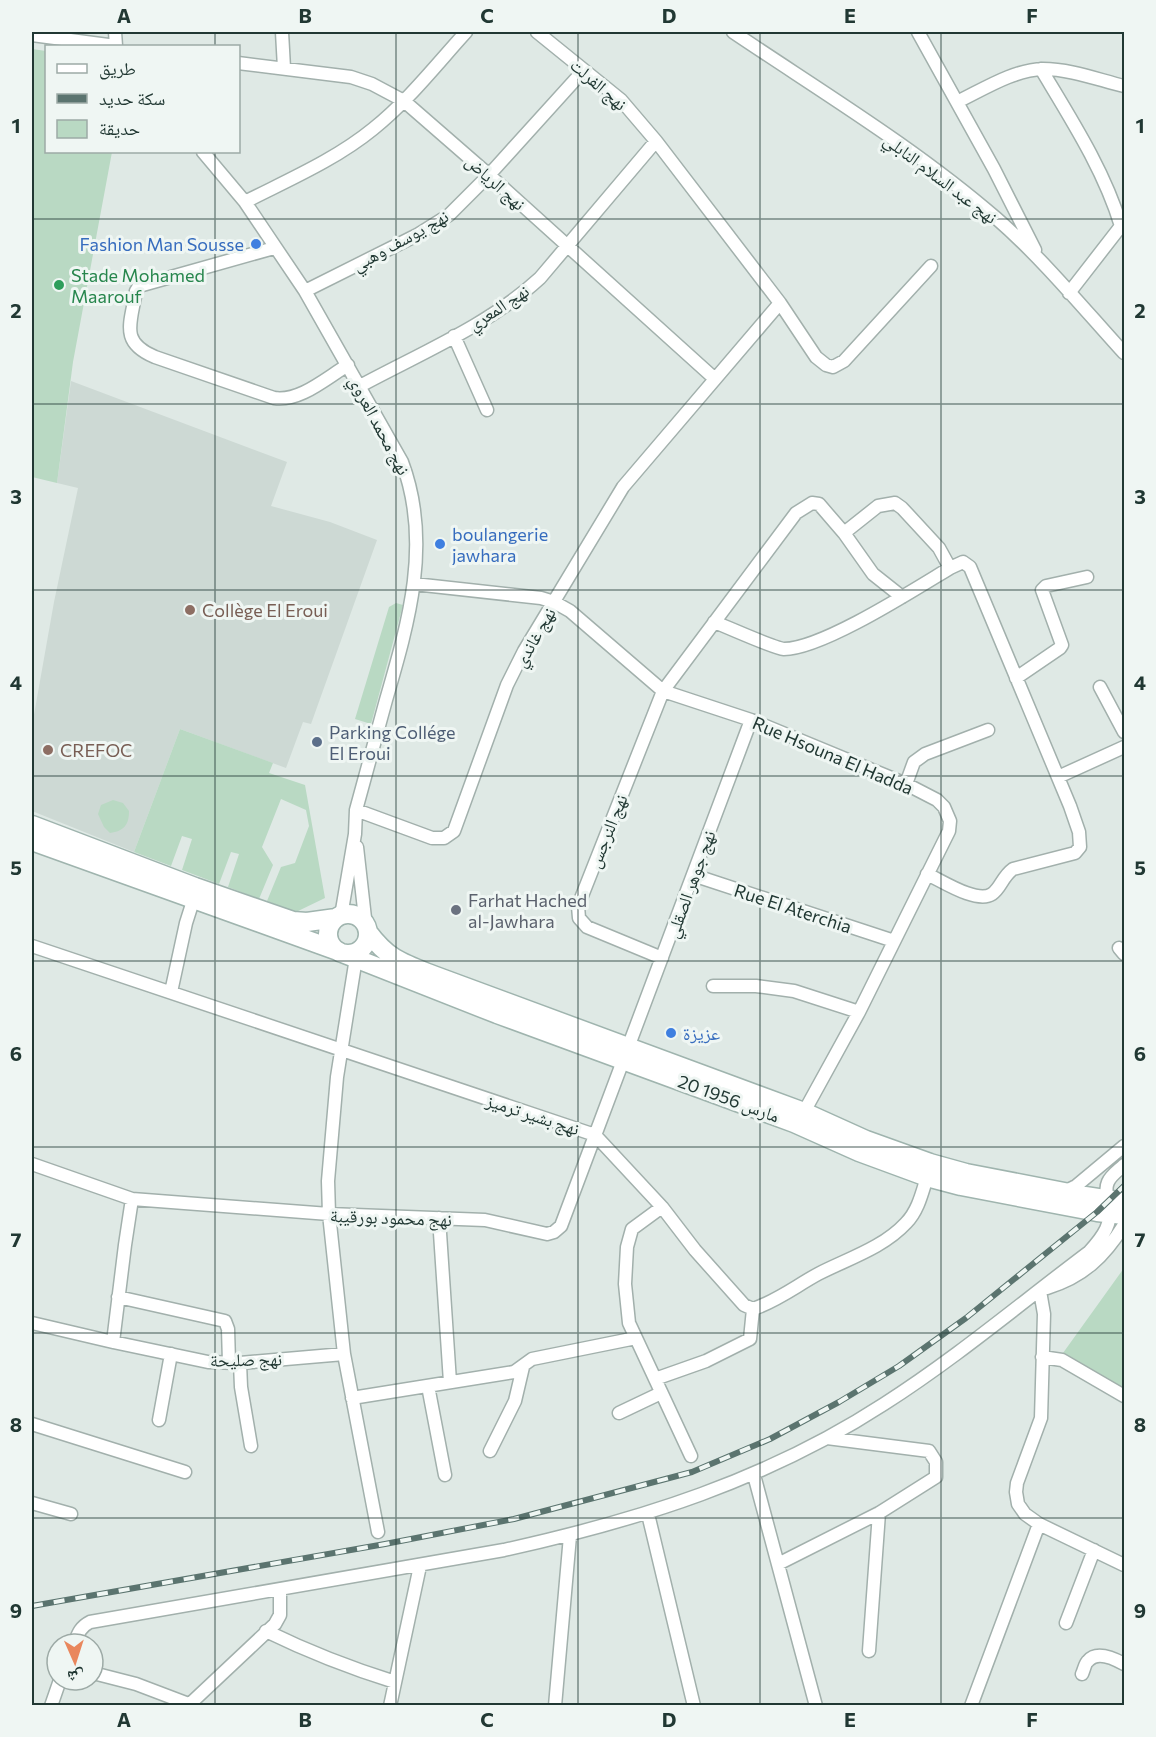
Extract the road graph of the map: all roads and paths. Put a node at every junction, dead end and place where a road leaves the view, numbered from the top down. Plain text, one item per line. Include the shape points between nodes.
1 (282, 32) edge
2 (466, 32) edge
3 (537, 32) edge
4 (733, 32) edge
5 (918, 32) edge
6 (32, 35) edge
7 (108, 45) edge
8 (240, 63) edge
9 (284, 68) junction
10 (1041, 69) junction
11 (584, 70) junction
12 (1125, 86) edge
13 (404, 102) junction
14 (957, 102) junction
15 (656, 141) junction
16 (204, 153) edge
17 (489, 175) junction
18 (244, 202) junction
19 (1123, 223) edge
20 (567, 246) junction
21 (274, 248) junction
22 (1039, 260) junction
23 (931, 266) dead end
24 (305, 291) junction
25 (1069, 293) junction
26 (780, 303) junction
27 (454, 336) junction
28 (1125, 353) edge
29 (348, 365) junction
30 (715, 379) junction
31 (360, 386) junction
32 (487, 410) dead end
33 (844, 533) junction
34 (950, 568) junction
35 (1087, 577) dead end
36 (414, 584) junction
37 (902, 597) junction
38 (554, 602) junction
39 (714, 621) junction
40 (1016, 678) junction
41 (1100, 687) dead end
42 (663, 691) junction
43 (751, 720) junction
44 (988, 730) dead end
45 (1125, 732) edge
46 (1125, 747) edge
47 (1058, 777) junction
48 (906, 784) junction
49 (356, 810) junction
50 (32, 825) edge
51 (355, 834) junction
52 (32, 841) edge
53 (927, 874) junction
54 (693, 875) junction
55 (194, 901) junction
56 (339, 917) junction
57 (367, 929) junction
58 (894, 941) junction
59 (32, 946) edge
60 (349, 953) junction
61 (662, 958) junction
62 (713, 986) dead end
63 (171, 992) junction
64 (859, 1012) junction
65 (342, 1051) junction
66 (627, 1053) junction
67 (804, 1112) junction
68 (595, 1135) junction
69 (1125, 1146) edge
70 (32, 1164) edge
71 (1125, 1165) edge
72 (927, 1177) junction
73 (1064, 1192) junction
74 (132, 1199) junction
75 (662, 1208) junction
76 (1119, 1211) edge
77 (329, 1214) junction
78 (439, 1218) junction
79 (1040, 1291) junction
80 (118, 1297) junction
81 (753, 1309) junction
82 (32, 1323) edge
83 (636, 1338) junction
84 (113, 1342) junction
85 (171, 1354) junction
86 (344, 1354) junction
87 (1042, 1357) junction
88 (235, 1363) junction
89 (523, 1367) junction
90 (654, 1379) junction
91 (450, 1382) junction
92 (428, 1386) junction
93 (662, 1393) junction
94 (1125, 1396) edge
95 (352, 1398) junction
96 (619, 1413) dead end
97 (159, 1420) dead end
98 (32, 1424) edge
99 (827, 1438) junction
100 (251, 1446) dead end
101 (490, 1452) dead end
102 (691, 1456) dead end
103 (185, 1472) dead end
104 (445, 1475) dead end
105 (754, 1475) junction
106 (32, 1503) edge
107 (879, 1513) junction
108 (71, 1514) dead end
109 (648, 1514) junction
110 (1039, 1524) junction
111 (378, 1532) dead end
112 (570, 1536) junction
113 (1094, 1550) junction
114 (778, 1564) junction
115 (1125, 1565) edge
116 (420, 1566) junction
117 (280, 1590) junction
118 (1066, 1623) dead end
119 (266, 1631) junction
120 (79, 1632) edge
121 (869, 1651) dead end
122 (1125, 1664) edge
123 (1082, 1674) dead end
124 (105, 1676) edge
125 (395, 1682) junction
126 (193, 1704) edge
127 (390, 1706) edge
128 (555, 1706) edge
129 (694, 1706) edge
130 (816, 1706) edge
131 (970, 1706) edge

1 - 9 street
2 - 13 street
3 - 11 street, نهج الفرلت
4 - 22 street, نهج عبد السلام النابلي via 943,175
5 - 14 street
6 - 7 street
8 - 9 street, نهج الرياض
9 - 13 street, نهج الرياض via 362,80
10 - 12 street
10 - 14 street via 1014,75
10 - 19 street via 1076,128
11 - 15 street, نهج الفرلت via 621,100
11 - 17 street, نهج يوسف وهبي
13 - 17 street, نهج الرياض
13 - 18 street via 350,146
14 - 22 street
15 - 20 street, نهج المعري
15 - 26 street, نهج الفرلت
16 - 18 street, نهج محمد العروي
17 - 20 street, نهج الرياض
17 - 24 street, نهج يوسف وهبي via 440,221
18 - 21 street, نهج محمد العروي
19 - 25 street
20 - 27 street, نهج المعري via 521,296
20 - 30 street, نهج الرياض
21 - 24 street, نهج محمد العروي
21 - 29 street via 139,286 130,332 132,341 155,357 283,400
22 - 25 street, نهج عبد السلام النابلي
23 - 26 street, نهج الفرلت via 836,366 826,365 816,357
24 - 29 street, نهج محمد العروي
25 - 28 street, نهج عبد السلام النابلي
26 - 30 street, نهج غاندي
27 - 31 street, نهج المعري
27 - 32 street
29 - 31 street, نهج محمد العروي
30 - 38 street, نهج غاندي via 623,487
31 - 36 street, نهج محمد العروي via 410,483 417,524
33 - 34 street via 878,506 895,503 939,548
33 - 37 street via 873,574
33 - 39 street, نهج النرجس via 819,504 807,505 796,513
34 - 37 street
34 - 40 street via 963,562 970,567
35 - 40 street via 1042,590 1062,645
36 - 38 street, Rue Hsouna El Hadda
36 - 49 street, نهج محمد العروي via 406,629
37 - 39 street via 826,636 782,649
38 - 42 street, Rue Hsouna El Hadda via 570,610
38 - 49 street, نهج غاندي via 507,685 454,831 444,838 432,838
39 - 42 street, نهج النرجس
40 - 47 street
41 - 45 street
42 - 43 street, Rue Hsouna El Hadda
42 - 61 street, نهج النرجس via 578,906 579,918 587,927
43 - 48 street, Rue Hsouna El Hadda
43 - 54 street, نهج جوهر الصقلي
44 - 48 street via 926,754 914,762
46 - 47 street
47 - 53 street via 1079,832 1080,847 1075,853 1013,869 994,892 978,897
48 - 53 street, Rue Hsouna El Hadda via 937,800 950,821 949,831
49 - 51 street, نهج محمد العروي
50 - 56 main road via 293,921
51 - 56 street, نهج محمد العروي
51 - 57 street
52 - 55 main road, 20 مارس 1956
53 - 58 street, Rue Hsouna El Hadda
54 - 58 street, Rue El Aterchia
54 - 61 street, نهج جوهر الصقلي
55 - 60 main road, 20 مارس 1956
55 - 63 street
56 - 57 main road via 353,915
56 - 60 main road via 328,935 333,947
57 - 60 main road via 366,942
57 - 66 main road, 20 مارس 1956 via 381,950 400,962
58 - 64 street, Rue Hsouna El Hadda
59 - 63 street, نهج بشير ترميز
60 - 65 street
60 - 66 main road, 20 مارس 1956 via 497,1014
61 - 66 street, نهج جوهر الصقلي
62 - 64 street via 794,991
63 - 65 street, نهج بشير ترميز
64 - 67 street, Rue Hsouna El Hadda
65 - 68 street, نهج بشير ترميز
65 - 77 street via 328,1181
66 - 67 main road, 20 مارس 1956
66 - 68 street, نهج محمود بورقيبة
66 - 72 main road, 20 مارس 1956
67 - 73 main road, 20 مارس 1956 via 930,1163
68 - 75 street, نهج بشير ترميز
68 - 78 street, نهج محمود بورقيبة via 561,1226 554,1232 547,1234 485,1220
69 - 73 street
70 - 74 street, نهج محمود بورقيبة
71 - 76 street via 1112,1175 1106,1188
72 - 76 main road, 20 مارس 1956
72 - 81 street via 916,1209 882,1243
73 - 76 main road, 20 مارس 1956
74 - 77 street, نهج محمود بورقيبة
74 - 80 street
75 - 81 street, نهج بشير ترميز via 695,1251 744,1305
75 - 83 street via 632,1229 627,1248 625,1284 629,1323
76 - 79 street via 1097,1243
76 - 79 street via 1110,1247 1067,1282
77 - 78 street, نهج محمود بورقيبة
77 - 86 street
78 - 91 street
79 - 87 street via 1044,1314
79 - 99 street via 884,1405
80 - 84 street
80 - 88 street via 225,1321
81 - 90 street via 750,1339 706,1361
82 - 84 street, نهج صليحة
83 - 89 street via 532,1359
83 - 90 street
84 - 85 street, نهج صليحة
85 - 88 street, نهج صليحة
85 - 97 street
86 - 88 street, نهج صليحة
86 - 95 street
87 - 94 street via 1062,1360
87 - 110 street via 1041,1418 1016,1492 1025,1514
88 - 100 street
89 - 91 street via 514,1372
89 - 101 street via 515,1401
90 - 93 street
91 - 92 street
92 - 95 street
92 - 104 street
93 - 96 street
93 - 102 street
95 - 111 street
98 - 103 street
99 - 105 street
99 - 107 street via 929,1451 936,1462 936,1477
105 - 109 street
105 - 114 street
106 - 108 street
107 - 114 street
107 - 121 street
109 - 112 street
109 - 129 street
110 - 113 street
110 - 131 street
112 - 116 street
112 - 128 street
113 - 115 street
113 - 118 street
114 - 130 street
116 - 117 street
116 - 125 street
117 - 119 street via 280,1616
117 - 120 street via 90,1622
119 - 125 street via 351,1669
119 - 126 street
122 - 123 street via 1096,1656 1088,1661
124 - 126 street
125 - 127 street

